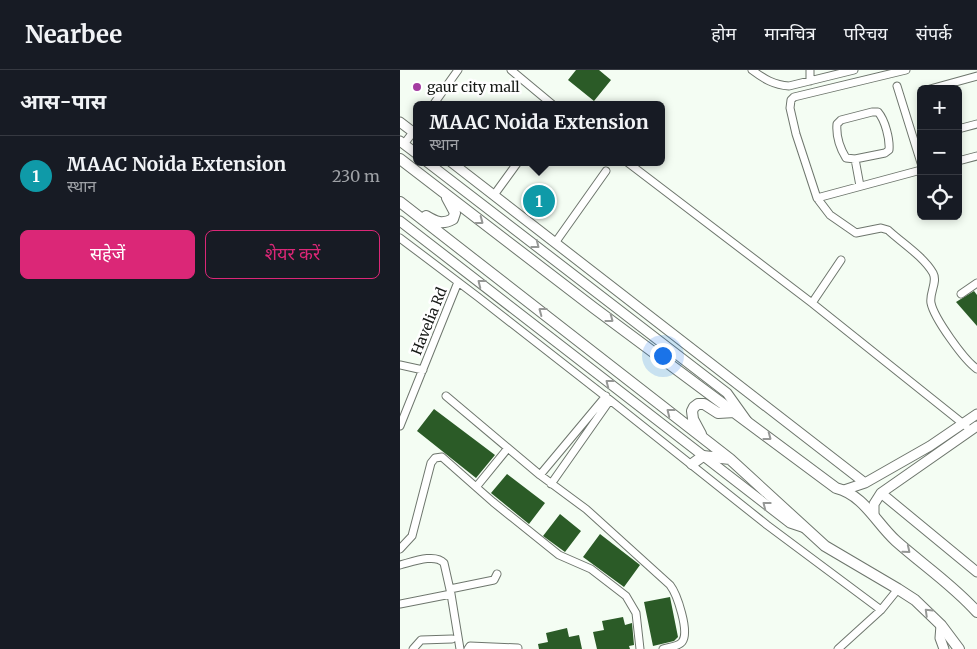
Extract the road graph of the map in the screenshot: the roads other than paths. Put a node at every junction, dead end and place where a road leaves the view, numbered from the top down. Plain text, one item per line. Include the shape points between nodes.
1 (458, 70) edge
2 (511, 70) edge
3 (752, 70) edge
4 (810, 70) edge
5 (854, 70) edge
6 (906, 70) edge
7 (977, 76) edge
8 (810, 81) junction
9 (944, 85) edge
10 (897, 86) dead end
11 (436, 101) edge
12 (548, 101) edge
13 (400, 122) edge
14 (977, 124) edge
15 (962, 128) edge
16 (413, 130) edge
17 (413, 133) edge
18 (402, 142) edge
19 (917, 150) edge
20 (413, 151) edge
21 (977, 156) edge
22 (400, 159) edge
23 (855, 159) junction
24 (962, 160) edge
25 (432, 166) edge
26 (457, 166) edge
27 (515, 166) edge
28 (632, 166) edge
29 (606, 171) dead end
30 (917, 171) edge
31 (860, 186) junction
32 (444, 193) junction
33 (494, 195) junction
34 (817, 198) junction
35 (400, 202) edge
36 (400, 220) edge
37 (400, 238) edge
38 (555, 243) junction
39 (840, 260) dead end
40 (458, 282) junction
41 (977, 283) edge
42 (961, 294) dead end
43 (812, 303) junction
44 (400, 365) edge
45 (977, 368) edge
46 (423, 370) junction
47 (446, 396) dead end
48 (608, 398) junction
49 (735, 412) junction
50 (977, 414) edge
51 (747, 421) junction
52 (964, 423) junction
53 (400, 426) edge
54 (974, 428) edge
55 (705, 439) junction
56 (508, 448) junction
57 (703, 456) junction
58 (730, 459) junction
59 (692, 464) junction
60 (540, 476) junction
61 (865, 483) junction
62 (550, 484) junction
63 (477, 486) junction
64 (844, 490) junction
65 (881, 493) junction
66 (874, 514) junction
67 (804, 526) junction
68 (400, 549) edge
69 (400, 565) edge
70 (977, 572) edge
71 (497, 574) dead end
72 (898, 589) junction
73 (451, 592) junction
74 (400, 604) edge
75 (881, 610) junction
76 (977, 612) edge
77 (941, 625) junction
78 (452, 639) dead end
79 (942, 647) edge
80 (518, 648) edge
81 (413, 649) edge
82 (460, 649) edge
83 (468, 649) edge
84 (640, 649) edge
85 (663, 649) edge
86 (838, 649) edge
87 (959, 649) edge

1 - 11 street
2 - 12 street
3 - 8 street via 780,86
4 - 8 street
5 - 8 street
6 - 34 street via 791,100 796,134
7 - 9 street
10 - 19 street
13 - 16 street
14 - 15 street
17 - 18 street
18 - 20 street
21 - 24 street
22 - 32 main road
23 - 23 street via 890,150 882,116 878,112 841,120 837,124 842,152 846,158
23 - 31 street
25 -> 51 street via 727,393
26 - 33 street
27 - 33 street
28 - 43 street
29 - 38 street
30 - 31 street
31 - 34 street
32 - 35 main road via 455,213 445,223 436,222
32 -> 49 main road
33 - 38 street
34 - 45 street via 830,216 856,233 881,228 888,230 921,259 933,272 931,301 934,311 955,344
55 -> 35 main road
57 -> 36 street
37 - 40 street
38 - 61 street
39 - 43 street
40 - 46 street, Havelia Rd
40 - 48 street
41 - 42 street
43 - 52 street
44 - 46 street
46 - 53 street, Havelia Rd
47 - 56 street
48 - 59 street
48 - 60 street
48 - 62 street
49 - 51 main road
49 - 55 main road via 718,413 704,404 694,407 693,419
50 - 52 street
51 -> 64 main road via 836,488
52 - 54 street
52 - 61 street
54 - 65 street
55 - 58 main road
56 - 60 street
56 - 63 street
57 - 58 main road
57 - 59 main road
67 -> 57 street via 790,523
58 - 67 main road
59 - 75 street
60 - 62 street
61 - 64 street
62 - 85 street via 586,509 676,593 685,635 679,645
63 - 68 street via 442,457 435,458 412,536
63 - 84 street via 559,554 591,569 626,596 636,613
64 - 66 main road
65 - 66 street via 874,504
65 - 70 street
66 -> 76 main road via 895,540 956,590
67 - 72 main road via 825,546
69 - 73 street via 433,558 441,560
71 - 73 street via 494,580
72 - 75 street
77 -> 72 main road
73 - 74 street
73 - 82 street
75 - 86 street
77 - 79 street
77 - 87 main road
78 - 81 street via 421,640
80 - 83 street via 470,646

